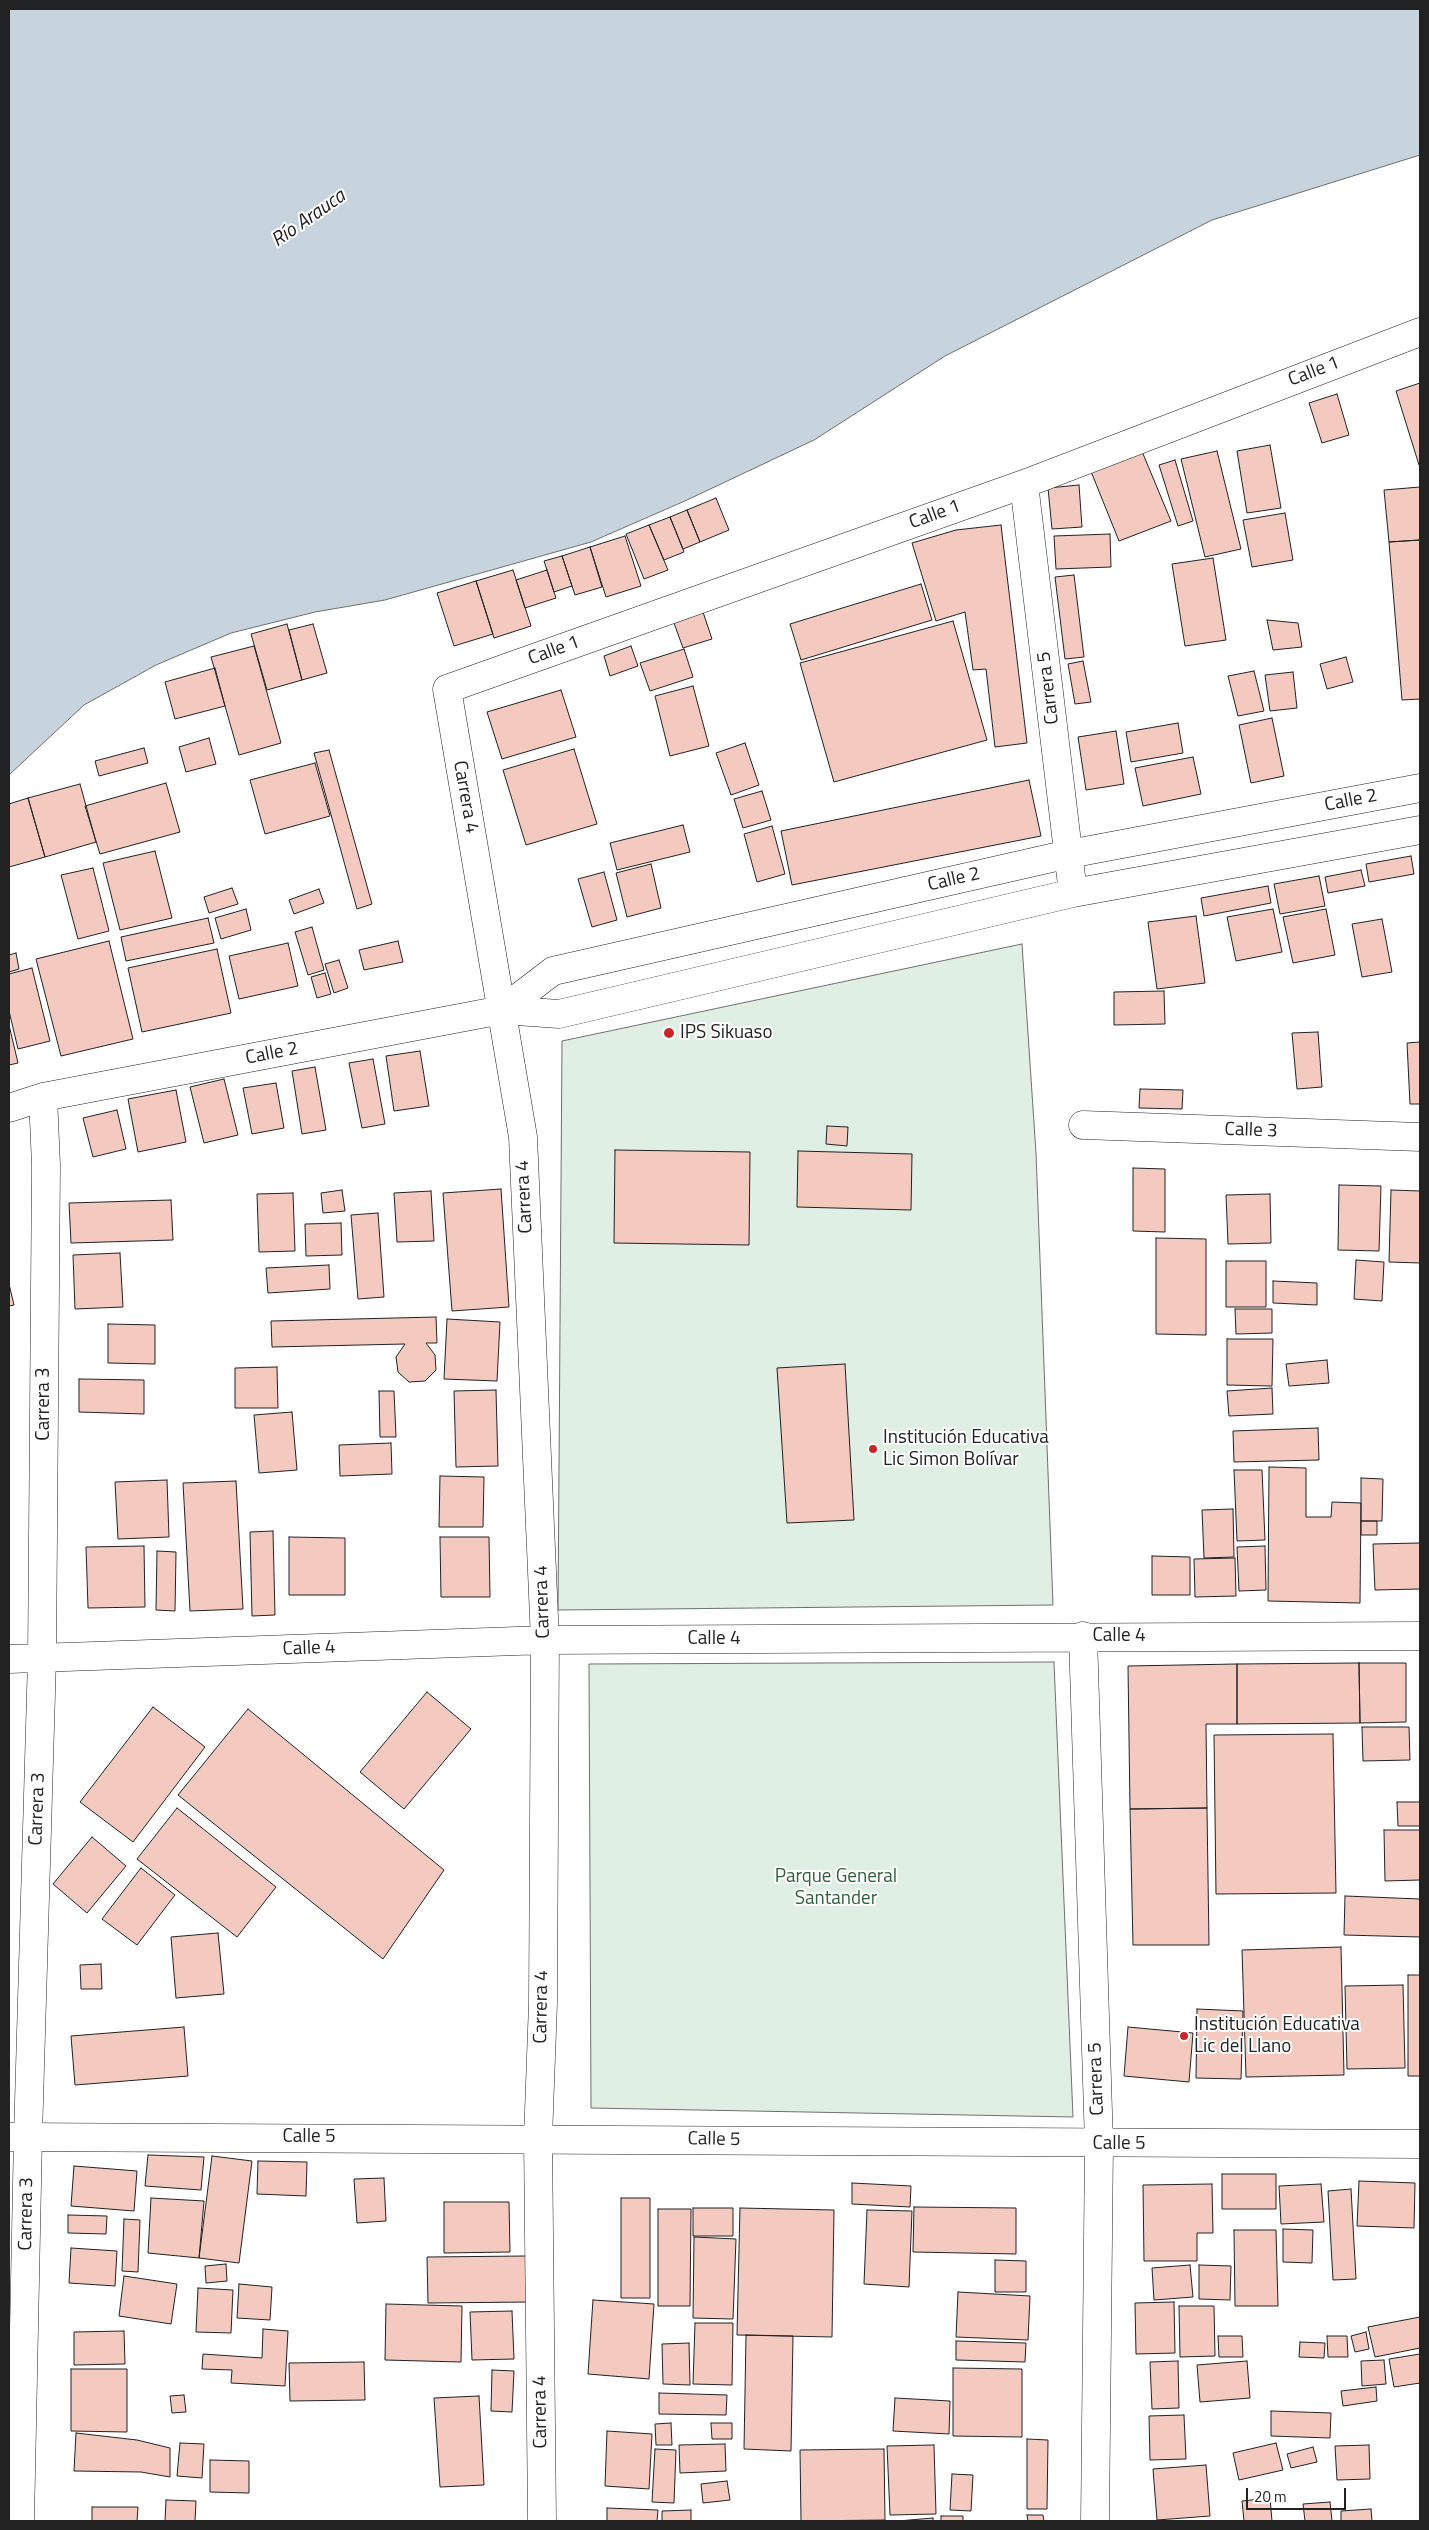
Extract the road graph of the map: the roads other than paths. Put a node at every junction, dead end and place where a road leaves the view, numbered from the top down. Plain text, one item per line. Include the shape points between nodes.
1 (1420, 332) edge
2 (1024, 484) junction
3 (446, 689) joint
4 (1420, 788) edge
5 (1420, 830) edge
6 (1069, 854) junction
7 (1073, 893) junction
8 (502, 1010) junction
9 (43, 1098) junction
10 (9, 1108) edge
11 (1083, 1125) dead end
12 (1420, 1137) edge
13 (1083, 1636) junction
14 (1420, 1636) edge
15 (545, 1640) junction
16 (9, 1659) edge
17 (42, 1659) junction
18 (18, 2137) edge
19 (538, 2138) junction
20 (1099, 2144) junction
21 (1420, 2144) edge
22 (20, 2521) edge
23 (542, 2521) edge
24 (1095, 2521) edge

1 - 2 street, Calle 1
2 - 3 street, Calle 1
2 - 6 street, Carrera 5
3 - 8 street, Carrera 4
4 - 6 street, Calle 2
5 - 7 street, Calle 2
6 - 7 street, Carrera 5
6 - 8 street, Calle 2 via 553,971
7 - 8 street, Calle 2 via 559,1014
8 - 9 street, Calle 2
8 - 15 street, Carrera 4 via 523,1137
9 - 10 street, Calle 2
9 - 17 street, Carrera 3 via 46,1165
11 - 12 street, Calle 3
13 - 14 street, Calle 4
13 - 15 street, Calle 4
13 - 20 street, Carrera 5
15 - 17 street, Calle 4
15 - 19 street, Carrera 4 via 543,2002
16 - 17 street, Calle 4
17 - 18 street, Carrera 3
18 - 19 street, Calle 5
18 - 22 street, Carrera 3
19 - 20 street, Calle 5
19 - 23 street, Carrera 4
20 - 21 street, Calle 5
20 - 24 street, Carrera 5

